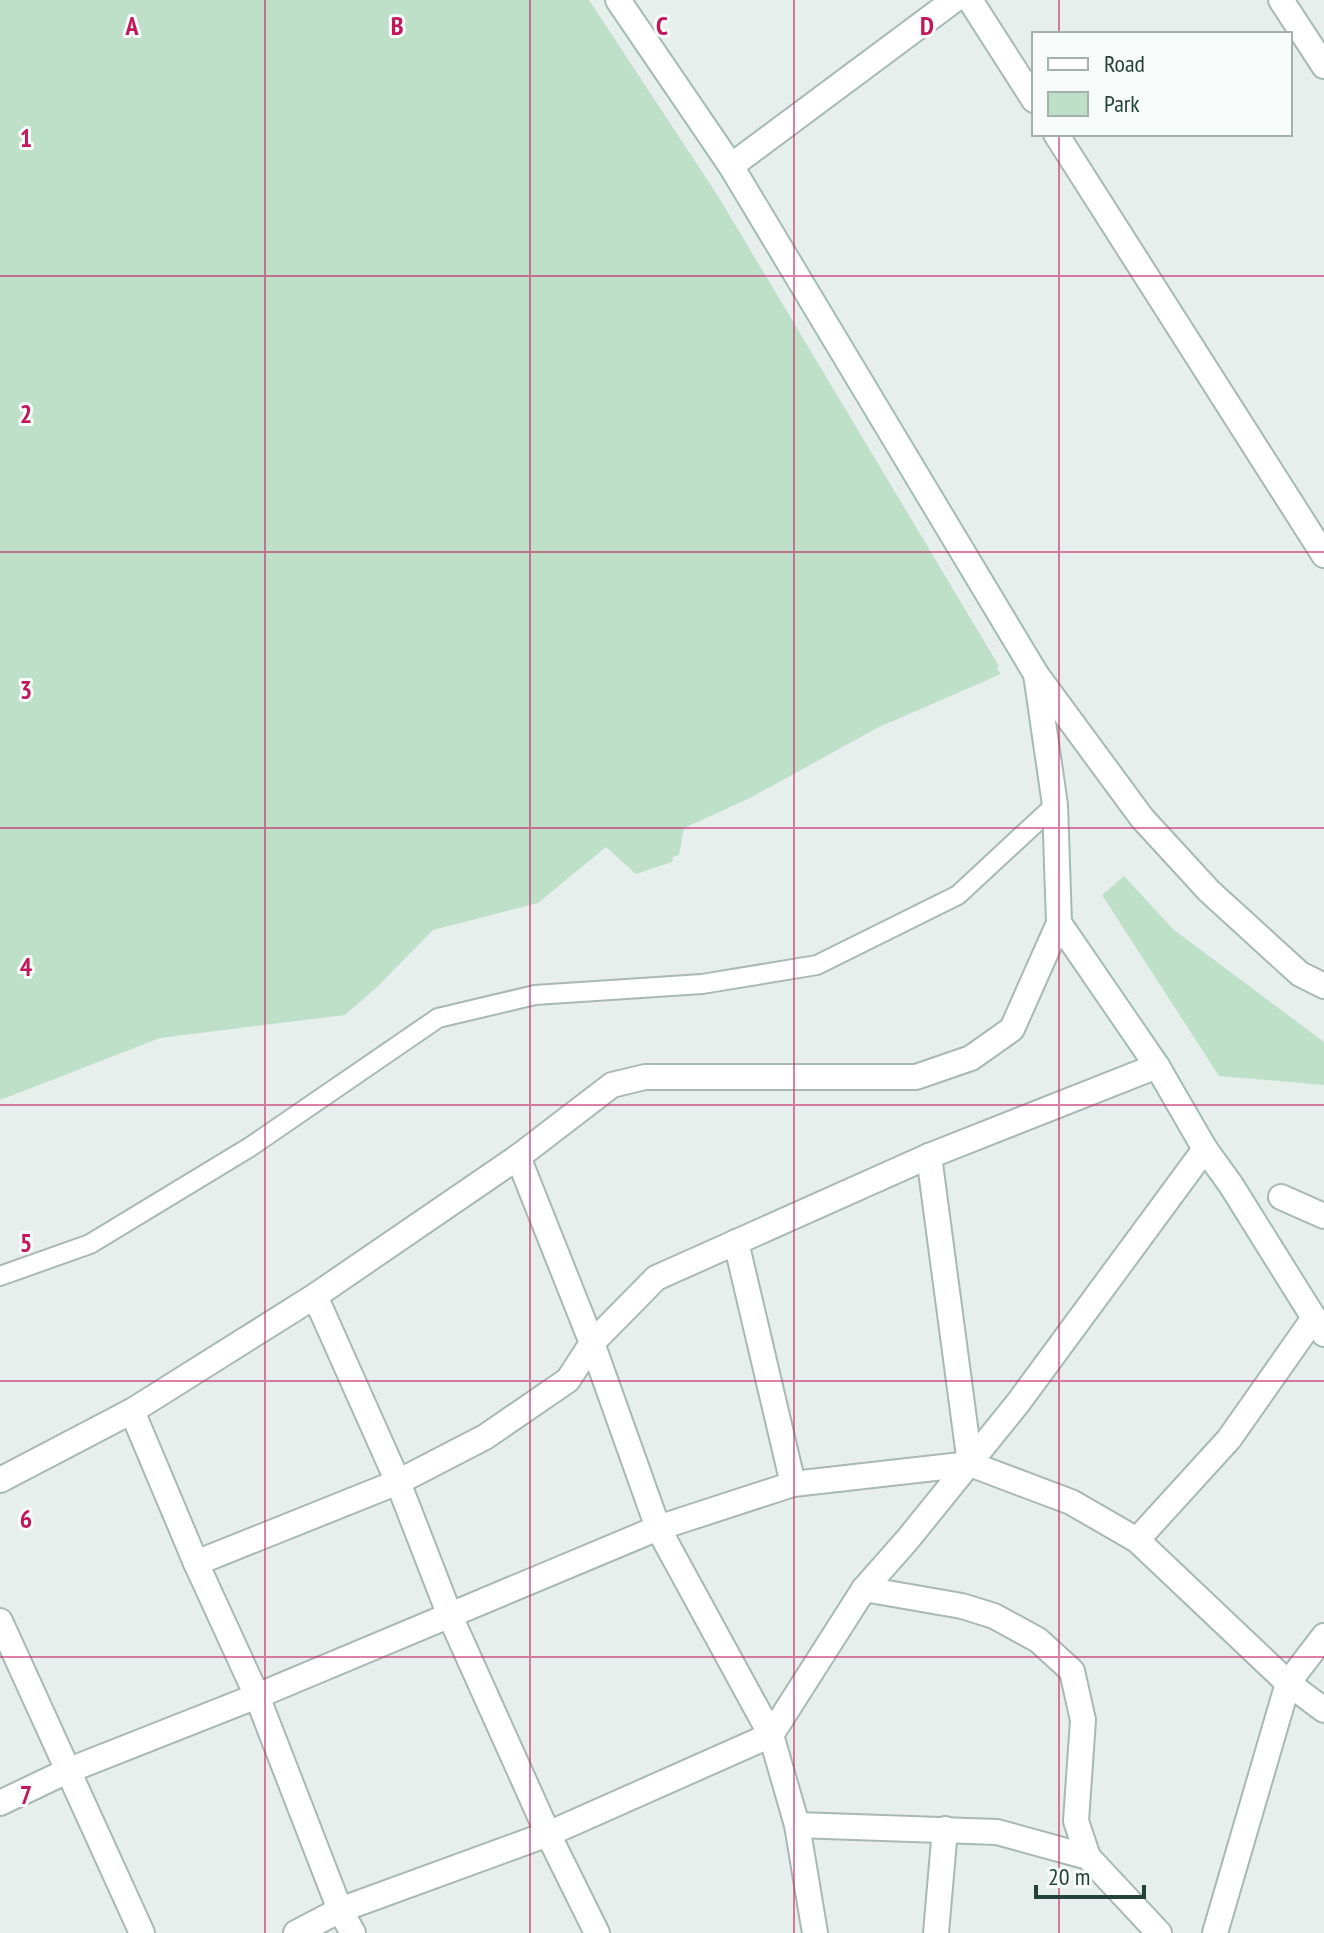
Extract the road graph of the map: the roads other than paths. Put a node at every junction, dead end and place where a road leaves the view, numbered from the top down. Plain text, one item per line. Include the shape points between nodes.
1 (618, 0) edge
2 (954, 0) edge
3 (970, 0) edge
4 (1281, 0) edge
5 (1324, 66) edge
6 (1032, 97) edge
7 (1057, 136) edge
8 (731, 166) junction
9 (1324, 555) edge
10 (1036, 674) junction
11 (1055, 805) junction
12 (1059, 923) junction
13 (1324, 986) edge
14 (1157, 1066) junction
15 (1205, 1149) junction
16 (929, 1156) junction
17 (518, 1157) junction
18 (1281, 1197) dead end
19 (1324, 1216) edge
20 (736, 1242) junction
21 (0, 1276) edge
22 (315, 1296) junction
23 (1319, 1326) edge
24 (592, 1343) junction
25 (132, 1411) junction
26 (970, 1464) junction
27 (0, 1480) edge
28 (398, 1482) junction
29 (793, 1484) junction
30 (658, 1528) junction
31 (1137, 1540) junction
32 (196, 1563) junction
33 (864, 1589) junction
34 (450, 1616) junction
35 (0, 1621) edge
36 (1324, 1636) edge
37 (1288, 1683) junction
38 (257, 1696) junction
39 (1324, 1710) edge
40 (771, 1735) junction
41 (67, 1771) junction
42 (0, 1803) edge
43 (797, 1825) junction
44 (945, 1829) junction
45 (548, 1834) junction
46 (1088, 1857) junction
47 (340, 1910) junction
48 (142, 1933) edge
49 (296, 1933) edge
50 (353, 1933) edge
51 (597, 1933) edge
52 (815, 1933) edge
53 (936, 1933) edge
54 (1159, 1933) edge
55 (1215, 1933) edge

1 - 8 street
2 - 8 street
3 - 6 street
4 - 5 street
7 - 9 street
8 - 10 street
10 - 11 street
10 - 13 street via 1142,818 1209,891 1300,974
11 - 12 street
11 - 21 lane via 958,895 817,965 702,984 535,995 438,1018 250,1147 90,1244
12 - 14 street
12 - 17 street via 1012,1029 971,1058 916,1077 645,1077 612,1085
14 - 15 street
14 - 16 street
15 - 23 street
15 - 26 street
16 - 20 street
16 - 26 street
17 - 22 street
17 - 24 street
18 - 19 street
20 - 24 street via 656,1278
20 - 29 street
22 - 25 street
22 - 28 street
23 - 31 street via 1229,1439
24 - 28 street via 568,1380 485,1437
24 - 30 street
25 - 27 street
25 - 32 street
26 - 29 street
26 - 31 street via 1071,1502
26 - 33 street
28 - 32 street
28 - 34 street
29 - 30 street
30 - 34 street
30 - 40 street
31 - 37 street
32 - 38 street
33 - 40 street
33 - 46 street via 994,1616 1038,1640 1072,1671 1083,1720 1076,1821
34 - 38 street
34 - 45 street
35 - 41 street
36 - 37 street
37 - 39 street
37 - 55 street
38 - 41 street
38 - 47 street
40 - 43 street
40 - 45 street
41 - 42 street
41 - 48 street
43 - 44 street
43 - 52 street
44 - 46 street via 997,1832
44 - 53 street
45 - 47 street
45 - 51 street
46 - 54 street
47 - 49 street
47 - 50 street

